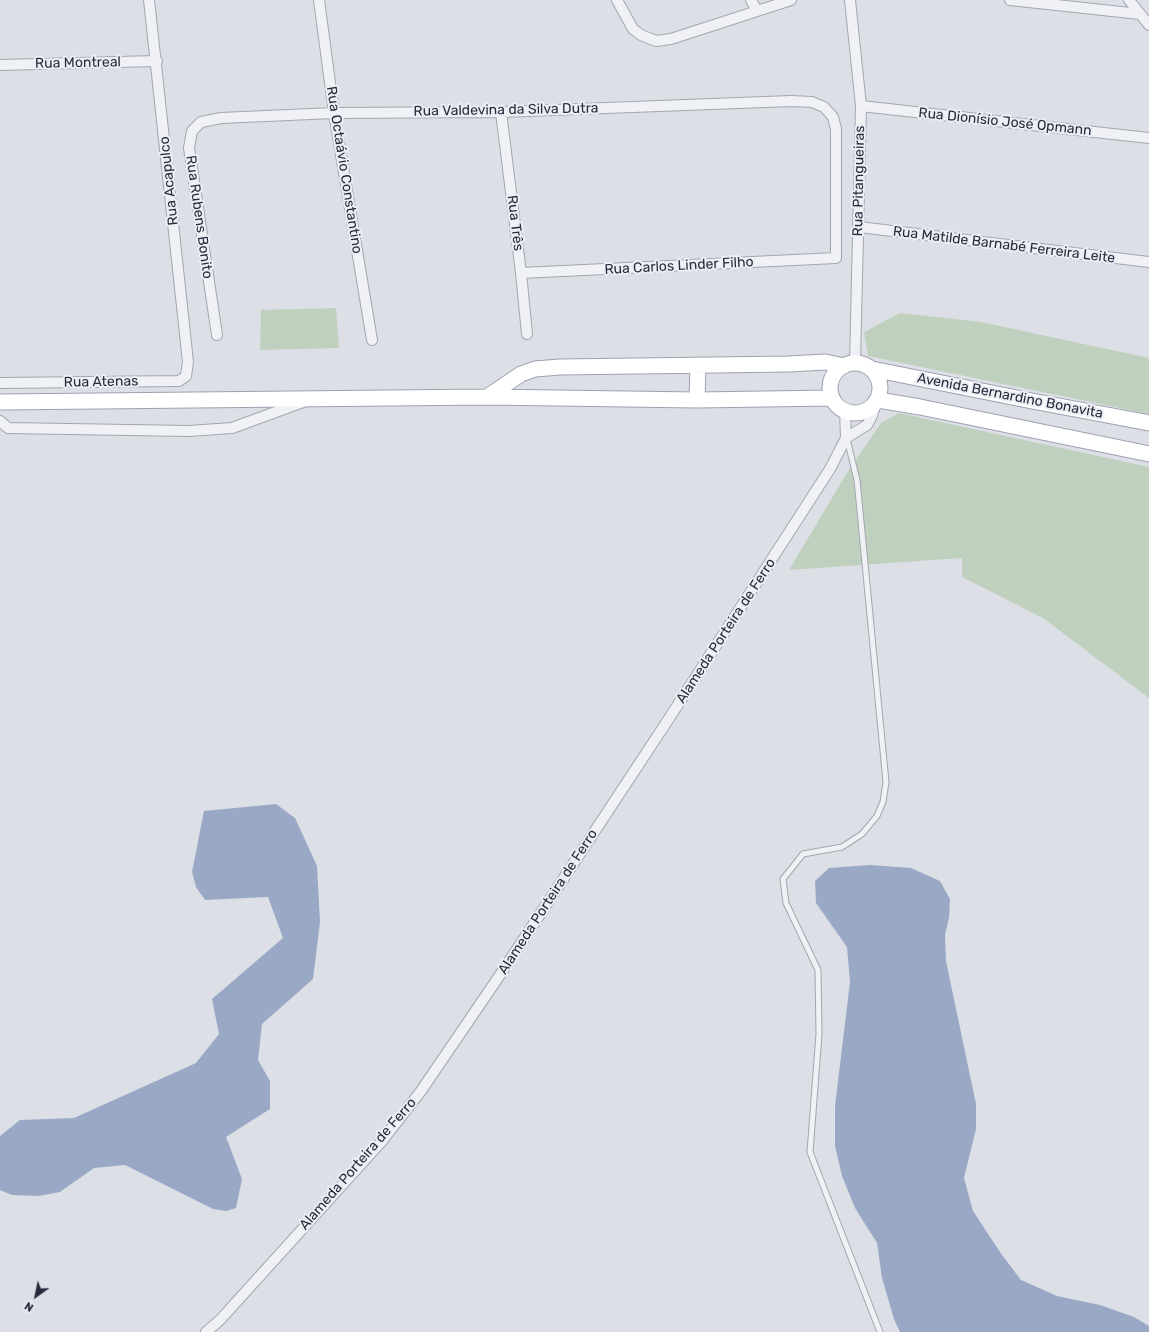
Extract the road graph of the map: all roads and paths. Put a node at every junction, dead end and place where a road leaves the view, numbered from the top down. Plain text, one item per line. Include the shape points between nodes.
1 (149, 0) edge
2 (319, 0) edge
3 (617, 0) edge
4 (751, 0) edge
5 (791, 0) edge
6 (850, 0) edge
7 (1010, 0) edge
8 (1129, 0) edge
9 (757, 11) junction
10 (1140, 14) junction
11 (1149, 25) edge
12 (157, 61) junction
13 (0, 65) edge
14 (861, 106) junction
15 (501, 112) junction
16 (334, 113) junction
17 (221, 118) joint
18 (1149, 138) edge
19 (859, 227) junction
20 (836, 258) joint
21 (1149, 262) edge
22 (522, 273) junction
23 (527, 334) dead end
24 (217, 335) dead end
25 (372, 340) dead end
26 (188, 362) joint
27 (849, 364) junction
28 (698, 365) junction
29 (872, 369) junction
30 (0, 383) edge
31 (487, 398) junction
32 (832, 398) junction
33 (309, 400) junction
34 (697, 400) junction
35 (0, 402) edge
36 (877, 402) junction
37 (845, 411) junction
38 (0, 421) edge
39 (1149, 422) edge
40 (846, 438) junction
41 (1149, 454) edge
42 (206, 1332) edge
43 (880, 1332) edge

1 - 12 street, Rua Acapulco
2 - 16 street, Rua Octaávio Constantino
3 - 9 street via 633,29 647,39 656,41 671,39
4 - 9 street
5 - 9 street
6 - 14 street, Rua Pitangueiras
7 - 10 street
8 - 10 street
10 - 11 street
12 - 13 street, Rua Montreal
12 - 26 street, Rua Acapulco
14 - 18 street, Rua Dionísio José Opmann
14 - 19 street, Rua Pitangueiras
15 - 16 street, Rua Valdevina da Silva Dutra
15 - 20 street, Rua Valdevina da Silva Dutra via 791,101 812,102 824,107 833,117 836,129
15 - 22 street, Rua Três
16 - 17 street, Rua Valdevina da Silva Dutra
16 - 25 street, Rua Octaávio Constantino
17 - 24 street, Rua Rubens Bonito via 201,122 195,127 190,136 189,148
19 - 21 street, Rua Matilde Barnabé Ferreira Leite
19 - 27 street, Rua Pitangueiras
20 - 22 street, Rua Carlos Linder Filho
22 - 23 street, Rua Três
26 - 30 street, Rua Atenas via 186,376 179,381
27 - 28 main road, Avenida Bernardino Bonavita via 825,362
27 - 29 main road, Avenida Bernardino Bonavita via 861,363
27 - 32 main road via 838,369 831,379
28 - 31 main road, Avenida Bernardino Bonavita via 535,369 521,374
28 - 34 main road
29 - 36 main road via 880,383
29 - 39 main road, Avenida Bernardino Bonavita
31 - 33 main road
31 - 34 main road
32 - 34 main road
32 - 37 main road via 839,408
33 - 35 main road
33 - 38 street via 232,428 188,431 8,428
36 - 37 main road via 864,412
36 - 40 street via 867,425
36 - 41 main road, Avenida Bernardino Bonavita
37 - 40 street, Alameda Porteira de Ferro
40 - 42 street, Alameda Porteira de Ferro via 809,503 668,720 498,979 421,1091 382,1141 220,1320
40 - 43 lane via 856,480 886,782 883,802 862,834 842,847 803,854 783,879 786,903 818,970 819,1034 810,1152

